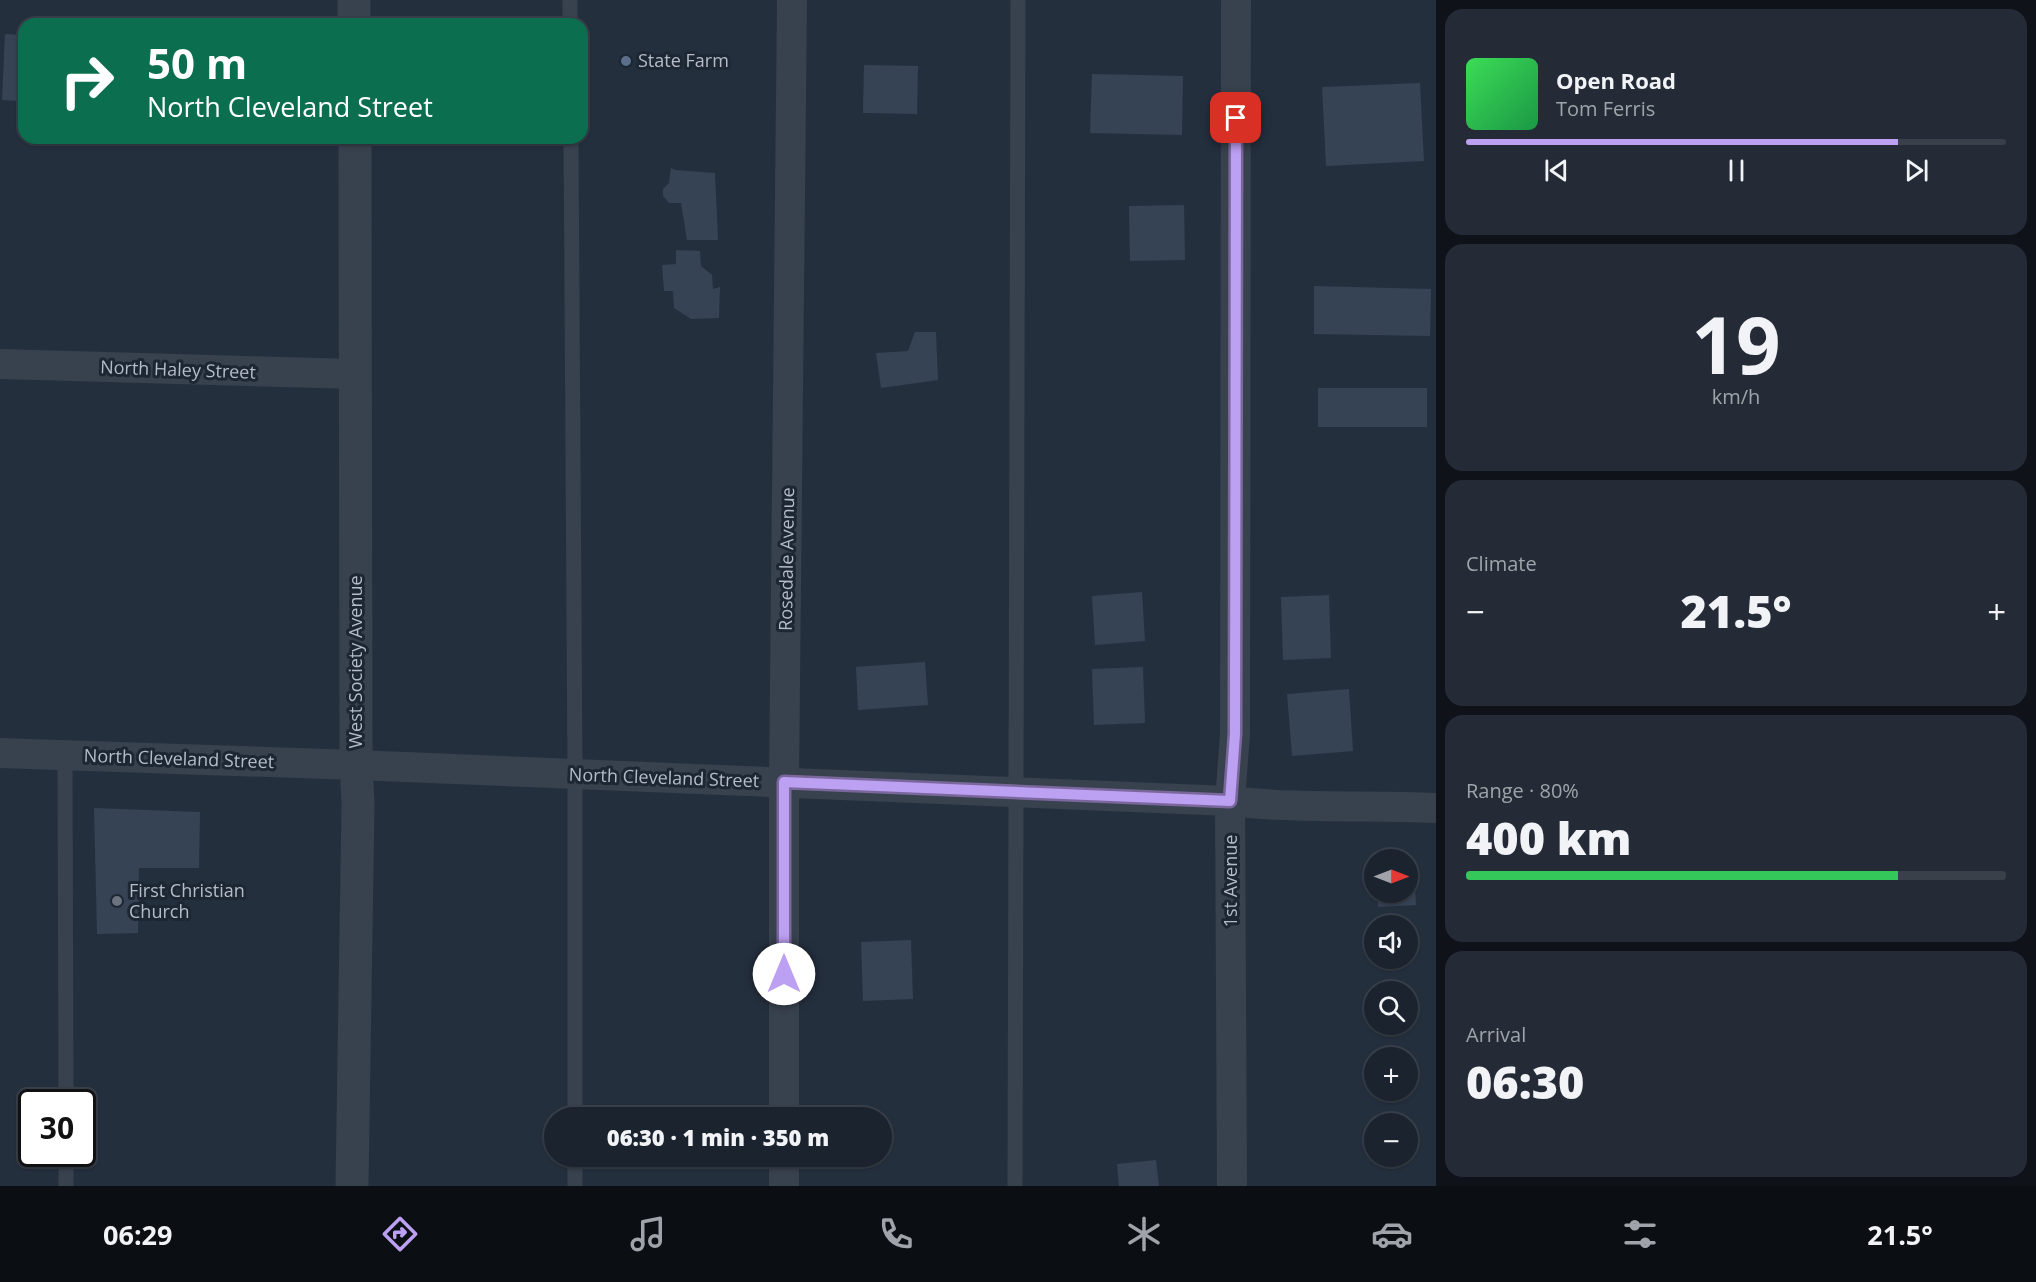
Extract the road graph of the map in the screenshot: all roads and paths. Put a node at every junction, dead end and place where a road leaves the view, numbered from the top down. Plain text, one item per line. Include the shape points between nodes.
1 (354, 0) edge
2 (570, 0) edge
3 (792, 0) edge
4 (1018, 0) edge
5 (1236, 0) edge
6 (354, 18) edge
7 (570, 18) edge
8 (355, 144) edge
9 (571, 144) edge
10 (0, 364) edge
11 (356, 374) junction
12 (0, 753) edge
13 (65, 755) junction
14 (356, 765) junction
15 (575, 775) junction
16 (784, 782) junction
17 (1016, 792) junction
18 (1230, 801) junction
19 (1436, 808) edge
20 (66, 1089) edge
21 (575, 1107) edge
22 (784, 1107) edge
23 (66, 1167) edge
24 (575, 1167) edge
25 (784, 1167) edge
26 (66, 1186) edge
27 (352, 1186) edge
28 (575, 1186) edge
29 (784, 1186) edge
30 (1015, 1186) edge
31 (1232, 1186) edge

1 - 6 street
2 - 7 lane
3 - 16 street, Rosedale Avenue
4 - 17 lane
5 - 18 street, 1st Avenue via 1235,734
8 - 11 street, West Society Avenue
9 - 15 lane
10 - 11 street, North Haley Street
11 - 14 street, West Society Avenue
12 - 13 street, North Cleveland Street
13 - 14 street, North Cleveland Street
13 - 20 lane
14 - 15 street, North Cleveland Street
14 - 27 street, West Society Avenue
15 - 16 street, North Cleveland Street
15 - 21 lane
16 - 17 street, North Cleveland Street
16 - 22 street, Rosedale Avenue
17 - 18 street, North Cleveland Street
17 - 30 lane
18 - 19 street, North Cleveland Street via 1268,806
18 - 31 street, 1st Avenue
23 - 26 lane
24 - 28 lane
25 - 29 street

